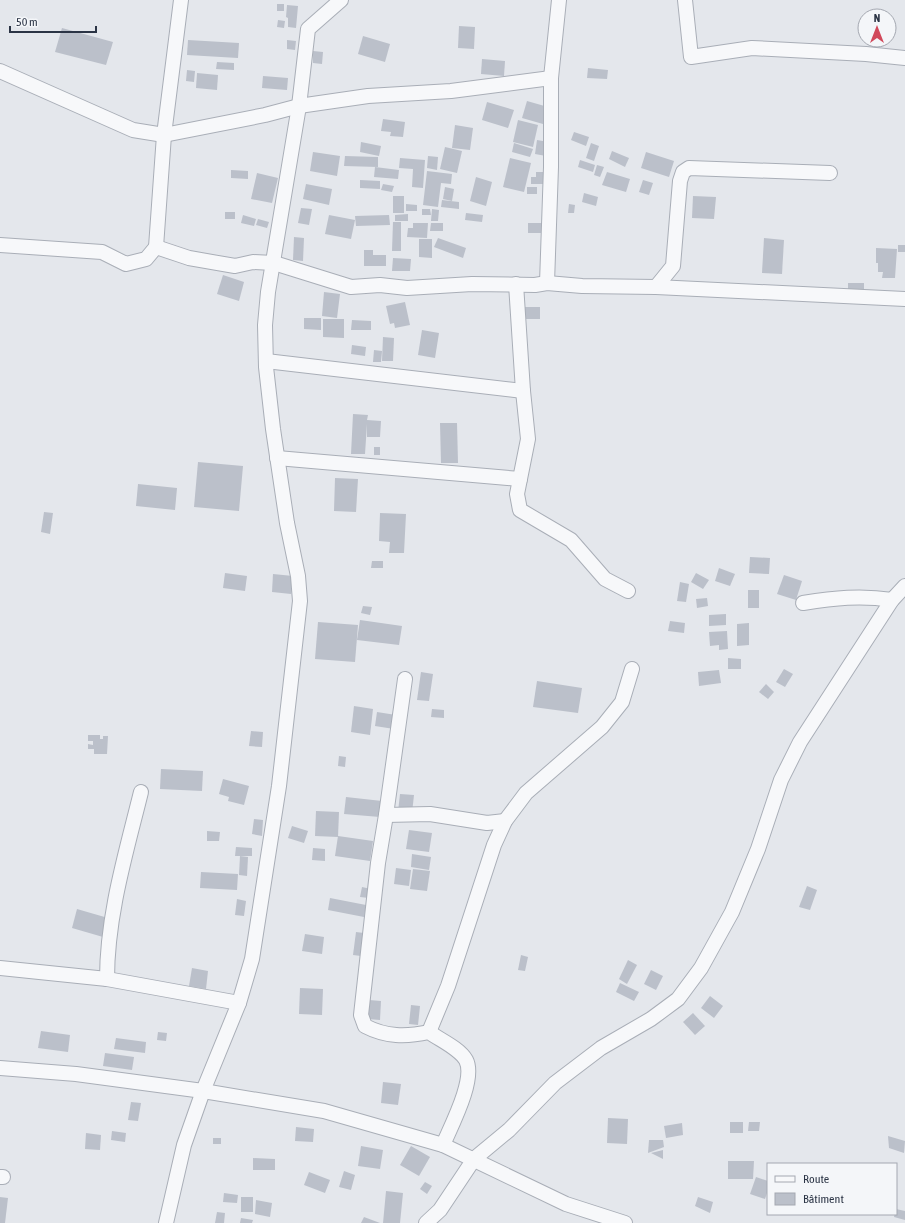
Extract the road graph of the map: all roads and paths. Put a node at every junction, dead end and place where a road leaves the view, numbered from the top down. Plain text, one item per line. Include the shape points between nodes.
1 (181, 0) edge
2 (341, 0) edge
3 (559, 0) edge
4 (685, 0) edge
5 (905, 58) edge
6 (0, 71) edge
7 (551, 78) junction
8 (299, 106) junction
9 (164, 135) junction
10 (830, 173) dead end
11 (0, 244) edge
12 (156, 246) junction
13 (274, 263) junction
14 (547, 283) junction
15 (516, 284) junction
16 (656, 287) junction
17 (905, 299) edge
18 (266, 361) junction
19 (523, 391) junction
20 (278, 458) junction
21 (520, 479) junction
22 (905, 586) edge
23 (628, 591) dead end
24 (892, 600) junction
25 (803, 603) dead end
26 (632, 669) dead end
27 (405, 679) dead end
28 (141, 792) dead end
29 (386, 815) junction
30 (505, 821) junction
31 (0, 968) edge
32 (107, 979) junction
33 (239, 1003) junction
34 (429, 1032) junction
35 (0, 1068) edge
36 (203, 1091) junction
37 (443, 1145) junction
38 (474, 1159) junction
39 (166, 1223) edge
40 (426, 1223) edge
41 (625, 1223) edge

1 - 9 street
2 - 8 street via 308,29
3 - 7 street
4 - 5 street via 691,57 752,48
6 - 9 street via 133,130
7 - 8 street via 451,91 368,96
7 - 14 street
8 - 9 street
8 - 13 street
9 - 12 street
10 - 16 street via 689,168 683,172 680,181 673,266
11 - 12 street via 102,252 126,264 146,259
12 - 13 street via 189,258 235,266 253,262
13 - 15 street via 351,287 380,285 407,288
13 - 18 street via 265,326
14 - 15 street
14 - 16 street
15 - 19 street
16 - 17 street
18 - 19 street
18 - 20 street
19 - 21 street via 528,439
20 - 21 street
20 - 33 street via 300,601 279,786 252,959
21 - 23 street via 517,494 520,510 571,540 605,579
22 - 24 street
24 - 25 street via 844,597
24 - 38 street via 800,742 780,780 758,849 732,912 701,968 678,999 651,1019 601,1048 555,1083 509,1130
26 - 30 street via 622,702 602,727 526,793
27 - 29 street
28 - 32 street via 116,898 107,954
29 - 30 street via 430,814 487,823
29 - 34 street via 361,1015 365,1026 376,1032 408,1037
30 - 34 street via 494,845 448,986
31 - 32 street
32 - 33 street
33 - 36 street
34 - 37 street via 459,1052 466,1060 469,1073 460,1105
35 - 36 street via 76,1074
36 - 37 street via 324,1111
36 - 39 street via 184,1145
37 - 38 street
38 - 40 street via 440,1210
38 - 41 street via 566,1204

